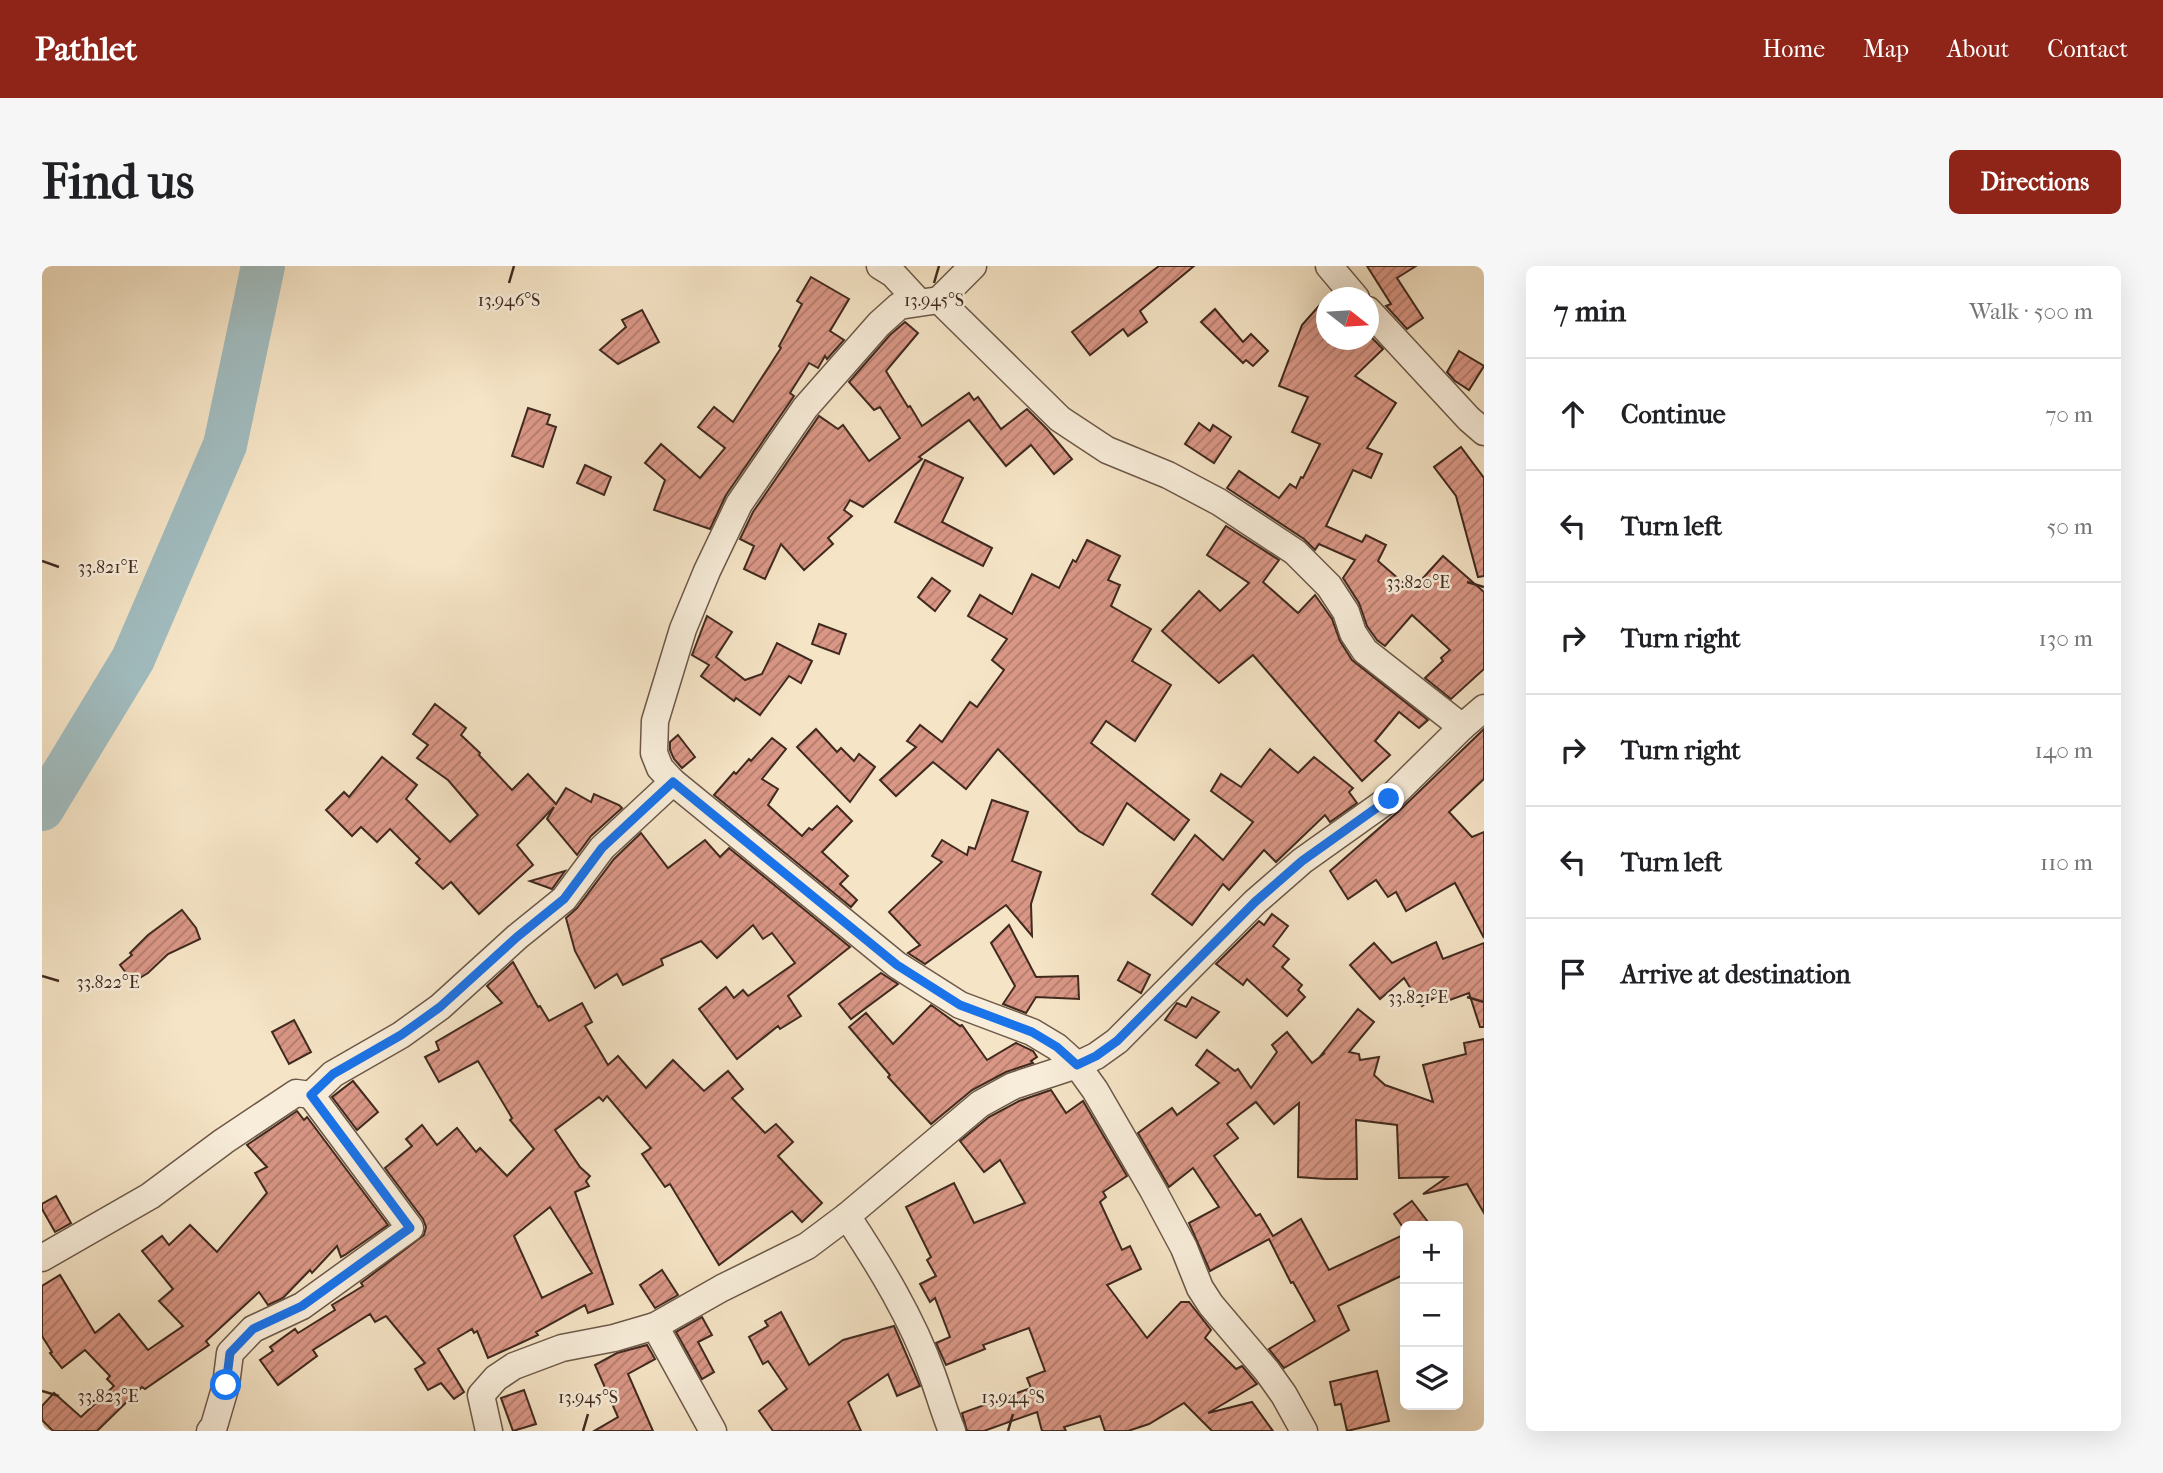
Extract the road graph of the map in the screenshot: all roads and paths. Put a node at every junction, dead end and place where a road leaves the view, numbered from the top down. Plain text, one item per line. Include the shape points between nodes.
1 (880, 266) edge
2 (973, 266) edge
3 (1329, 266) edge
4 (1347, 287) edge
5 (929, 301) junction
6 (1379, 322) edge
7 (1484, 432) edge
8 (1484, 708) edge
9 (1462, 727) junction
10 (673, 782) junction
11 (1077, 1065) junction
12 (311, 1095) junction
13 (847, 1216) junction
14 (42, 1258) edge
15 (655, 1326) junction
16 (211, 1431) edge
17 (489, 1431) edge
18 (713, 1431) edge
19 (952, 1431) edge
20 (1304, 1431) edge

1 - 5 street
2 - 5 street
3 - 4 street
5 - 9 street via 1060,419 1107,450 1219,502 1295,552 1329,586 1365,651
5 - 10 street via 899,306 879,324 805,408 731,520 683,629 656,721 654,753
6 - 7 street
8 - 9 street
9 - 11 street via 1389,799 1302,861 1255,902 1117,1041
10 - 11 street via 897,965 960,1005 1032,1032
10 - 12 street via 602,848 564,899 440,1007 333,1074
11 - 13 street via 1013,1086 980,1104
11 - 20 street via 1153,1190 1210,1305 1267,1371
12 - 14 street via 296,1093 223,1140 150,1196
12 - 16 street via 410,1228 302,1306 253,1329 230,1353 226,1385
13 - 15 street via 807,1246
13 - 19 street via 897,1295
15 - 17 street via 562,1348 514,1366 481,1395
15 - 18 street

